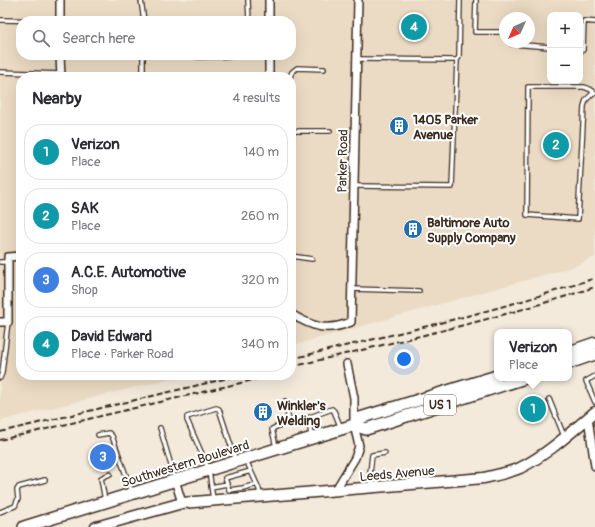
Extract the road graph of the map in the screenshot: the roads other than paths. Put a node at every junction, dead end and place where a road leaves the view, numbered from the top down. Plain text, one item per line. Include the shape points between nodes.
1 (60, 0) edge
2 (141, 0) edge
3 (248, 0) edge
4 (269, 0) edge
5 (358, 0) edge
6 (460, 0) edge
7 (476, 0) edge
8 (60, 16) edge
9 (143, 16) edge
10 (248, 16) edge
11 (269, 16) edge
12 (0, 20) edge
13 (16, 20) edge
14 (595, 22) edge
15 (499, 32) edge
16 (535, 46) edge
17 (547, 47) edge
18 (583, 50) edge
19 (357, 59) junction
20 (60, 60) edge
21 (144, 60) edge
22 (269, 60) edge
23 (456, 60) junction
24 (324, 69) dead end
25 (0, 72) edge
26 (61, 72) edge
27 (143, 72) edge
28 (269, 72) edge
29 (292, 72) edge
30 (16, 73) edge
31 (594, 92) edge
32 (296, 131) edge
33 (330, 131) dead end
34 (354, 186) junction
35 (16, 257) edge
36 (296, 257) edge
37 (8, 259) junction
38 (312, 259) dead end
39 (0, 262) edge
40 (352, 289) junction
41 (419, 291) dead end
42 (296, 317) edge
43 (4, 322) edge
44 (595, 343) edge
45 (572, 351) edge
46 (595, 354) edge
47 (572, 362) edge
48 (347, 364) dead end
49 (595, 376) edge
50 (494, 377) edge
51 (0, 378) edge
52 (516, 381) edge
53 (549, 399) dead end
54 (286, 401) dead end
55 (595, 402) edge
56 (592, 415) edge
57 (354, 425) junction
58 (160, 428) dead end
59 (342, 429) junction
60 (98, 435) dead end
61 (565, 437) junction
62 (312, 439) junction
63 (276, 450) junction
64 (385, 453) dead end
65 (241, 460) junction
66 (595, 466) edge
67 (124, 469) junction
68 (209, 470) junction
69 (118, 471) dead end
70 (251, 471) junction
71 (110, 474) dead end
72 (45, 480) dead end
73 (175, 480) junction
74 (227, 484) junction
75 (257, 484) junction
76 (212, 487) junction
77 (371, 488) junction
78 (334, 491) junction
79 (132, 493) junction
80 (260, 497) junction
81 (213, 501) junction
82 (105, 502) junction
83 (182, 503) junction
84 (0, 512) edge
85 (117, 524) edge
86 (26, 527) edge
87 (96, 527) edge

1 - 8 street
2 - 9 lane
3 - 10 lane
4 - 11 street
5 - 19 street, Parker Road
6 - 23 lane via 459,57
7 - 15 lane via 475,32
12 - 13 lane
14 - 18 lane via 584,21
16 - 17 lane
19 - 23 lane
19 - 34 street, Parker Road
20 - 26 street
21 - 27 lane
22 - 28 street
23 - 34 lane via 452,187
24 - 29 lane via 297,68
25 - 30 lane
31 - 31 lane via 584,87 528,87 527,215 578,219 584,106
32 - 33 lane
34 - 40 street, Parker Road
35 - 37 street
36 - 38 lane
37 - 39 lane
37 - 43 street
40 - 41 lane
40 - 42 street, Parker Road via 351,322 326,328
43 - 51 lane
44 - 45 main road
46 - 47 main road
48 - 57 street via 354,398
49 - 55 lane via 586,381
50 - 57 main road, Southwestern Boulevard / US 1 via 360,418
52 - 57 main road, Southwestern Boulevard / US 1 via 366,429
53 - 61 lane
54 - 63 lane via 289,421 272,430
56 - 61 street, Leeds Avenue
56 - 66 street
57 - 59 main road, Southwestern Boulevard / US 1
57 - 78 street via 358,452
58 - 73 lane
59 - 62 main road, Southwestern Boulevard / US 1
59 - 62 lane via 332,409 310,417
60 - 67 lane via 109,433 112,436
61 - 77 street, Leeds Avenue via 533,461 502,474 462,481
62 - 63 main road, Southwestern Boulevard / US 1
63 - 65 main road, Southwestern Boulevard / US 1
64 - 77 lane via 372,455
65 - 68 main road, Southwestern Boulevard / US 1
65 - 68 lane via 219,409 216,408 187,418
65 - 70 lane
67 - 69 lane
67 - 79 lane
68 - 73 main road, Southwestern Boulevard / US 1
68 - 76 lane
70 - 74 lane via 225,478
70 - 75 lane
71 - 82 lane via 101,478
72 - 84 lane via 19,487 15,506
73 - 79 main road, Southwestern Boulevard / US 1
73 - 83 street
74 - 75 lane via 229,490
74 - 76 lane
75 - 80 lane
76 - 81 lane
77 - 78 street, Leeds Avenue
78 - 80 street, Leeds Avenue
79 - 82 main road, Southwestern Boulevard / US 1
80 - 81 street, Leeds Avenue
81 - 83 street, Leeds Avenue
82 - 86 main road, Southwestern Boulevard / US 1
83 - 85 street, Leeds Avenue
85 - 87 street, Leeds Avenue

